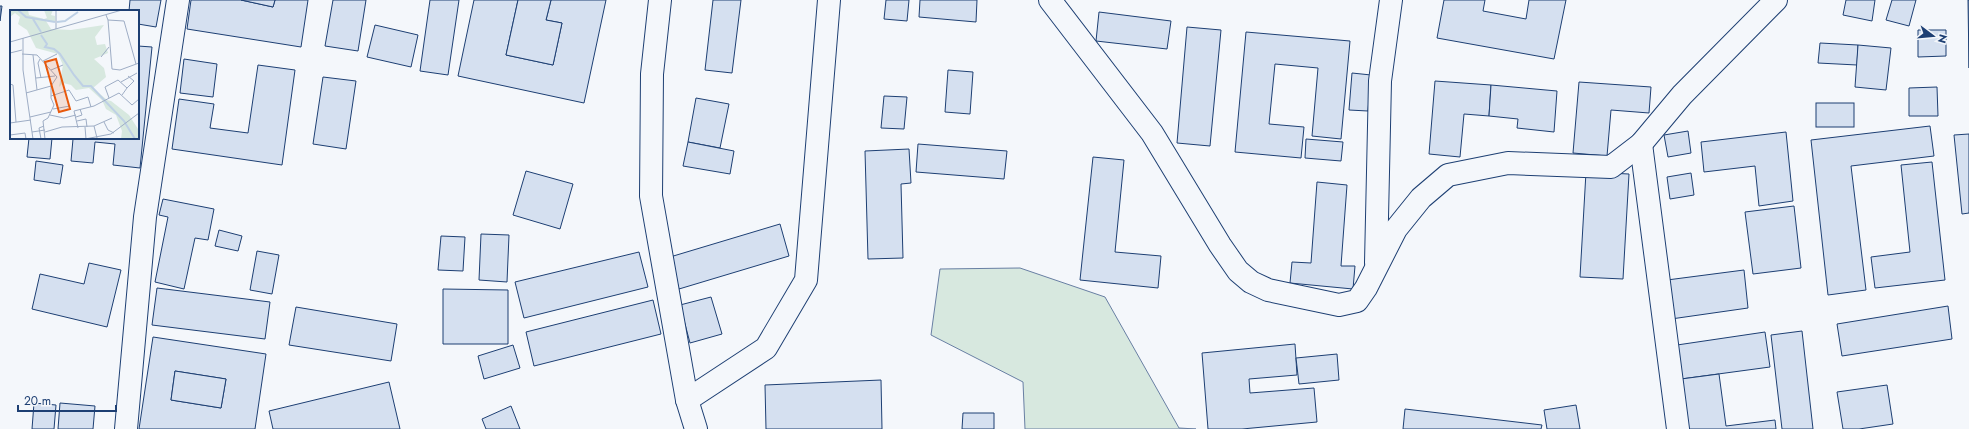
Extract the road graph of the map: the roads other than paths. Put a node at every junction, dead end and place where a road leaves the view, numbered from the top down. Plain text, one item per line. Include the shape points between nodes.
1 (178, 0) edge
2 (660, 0) edge
3 (829, 0) edge
4 (1050, 0) edge
5 (1390, 0) edge
6 (1776, 0) edge
7 (1641, 144) junction
8 (1376, 266) junction
9 (687, 400) junction
10 (126, 429) edge
11 (696, 429) edge
12 (1678, 429) edge

1 - 10 street via 145,217
2 - 9 street via 652,74 651,196
3 - 9 street via 806,280 766,348
4 - 8 street via 1152,133 1220,245 1238,271 1251,282 1268,290 1339,304 1356,301 1366,288
5 - 8 street via 1380,81
6 - 7 street via 1682,95
7 - 8 street via 1611,168 1508,163 1448,176 1416,204 1396,229
7 - 12 street
9 - 11 street

